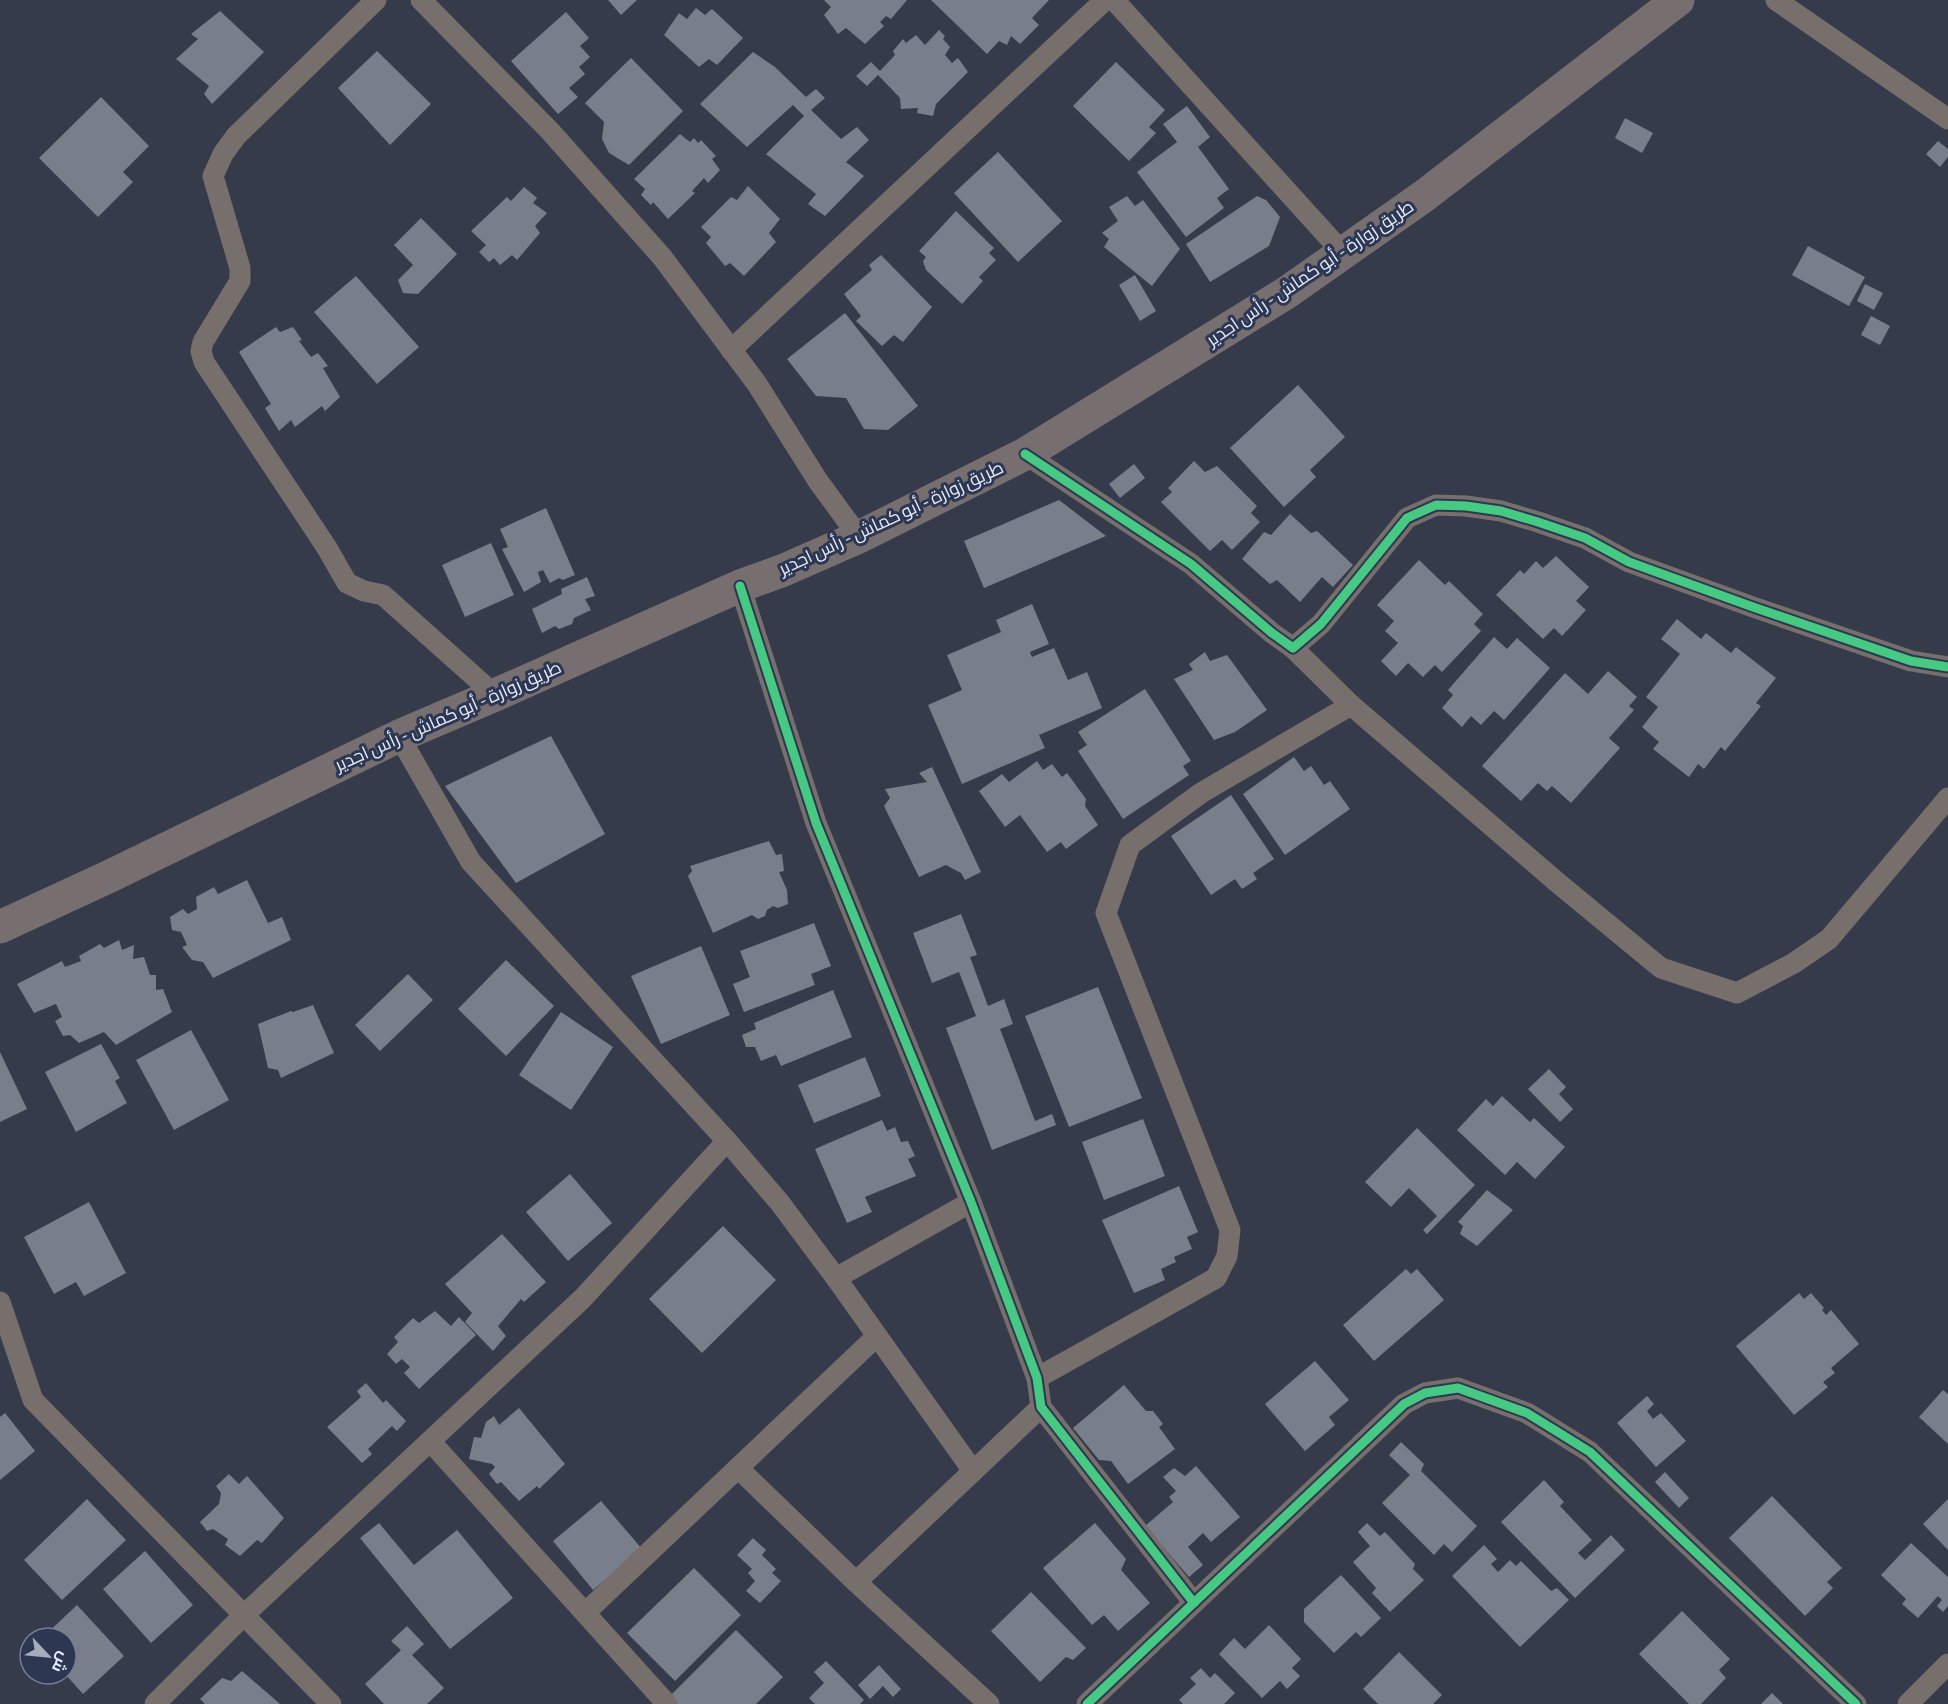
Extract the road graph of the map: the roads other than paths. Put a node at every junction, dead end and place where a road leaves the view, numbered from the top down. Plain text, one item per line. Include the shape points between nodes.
1 (376, 0) edge
2 (1105, 0) edge
3 (1114, 0) edge
4 (1678, 0) edge
5 (1776, 0) edge
6 (434, 4) edge
7 (1948, 119) edge
8 (1343, 253) junction
9 (732, 350) junction
10 (1025, 454) junction
11 (859, 537) junction
12 (740, 586) junction
13 (1293, 648) junction
14 (1948, 667) edge
15 (495, 695) junction
16 (1352, 705) junction
17 (399, 736) junction
18 (1948, 798) edge
19 (0, 927) edge
20 (727, 1141) junction
21 (971, 1202) junction
22 (837, 1278) junction
23 (0, 1302) edge
24 (877, 1336) junction
25 (1037, 1378) junction
26 (1041, 1407) junction
27 (430, 1441) junction
28 (738, 1468) junction
29 (973, 1471) junction
30 (856, 1582) junction
31 (1194, 1603) junction
32 (585, 1613) junction
33 (244, 1615) junction
34 (1948, 1664) edge
35 (155, 1704) edge
36 (331, 1704) edge
37 (667, 1704) edge
38 (989, 1704) edge
39 (1087, 1704) edge
40 (1856, 1704) edge
41 (1908, 1704) edge

1 - 15 street via 236,136 213,176 240,268 240,281 201,351 204,362 347,583 383,595
2 - 9 street
3 - 8 street
4 - 8 main road, طريق زوارة - أبو كماش - رأس اجدير via 1424,196
5 - 7 street
6 - 9 street via 662,257
8 - 10 main road, طريق زوارة - أبو كماش - رأس اجدير
9 - 11 street
10 - 11 main road, طريق زوارة - أبو كماش - رأس اجدير
10 - 13 street via 1191,564
11 - 12 main road, طريق زوارة - أبو كماش - رأس اجدير
12 - 15 main road, طريق زوارة - أبو كماش - رأس اجدير
12 - 21 street via 816,824
13 - 14 street via 1321,624 1407,518 1437,505 1501,511 1539,522 1585,538 1629,562 1753,607 1911,661
13 - 16 street
15 - 17 main road, طريق زوارة - أبو كماش - رأس اجدير
16 - 18 street via 1661,968 1737,993 1829,939
16 - 25 street via 1201,793 1130,845 1106,913 1230,1230 1227,1256 1216,1278
17 - 19 main road, طريق زوارة - أبو كماش - رأس اجدير
17 - 20 street via 471,862
20 - 22 street
20 - 27 street via 583,1298
21 - 22 street
21 - 25 street
22 - 24 street
23 - 33 street via 33,1400
24 - 28 street
24 - 29 street
25 - 26 street
26 - 29 street
26 - 31 street
27 - 32 street
27 - 33 street
28 - 30 street
28 - 32 street
29 - 30 street
30 - 38 street
31 - 39 street
31 - 40 street via 1404,1404 1425,1393 1458,1388 1527,1413 1590,1452
32 - 37 street
33 - 35 street
33 - 36 street
34 - 41 street

